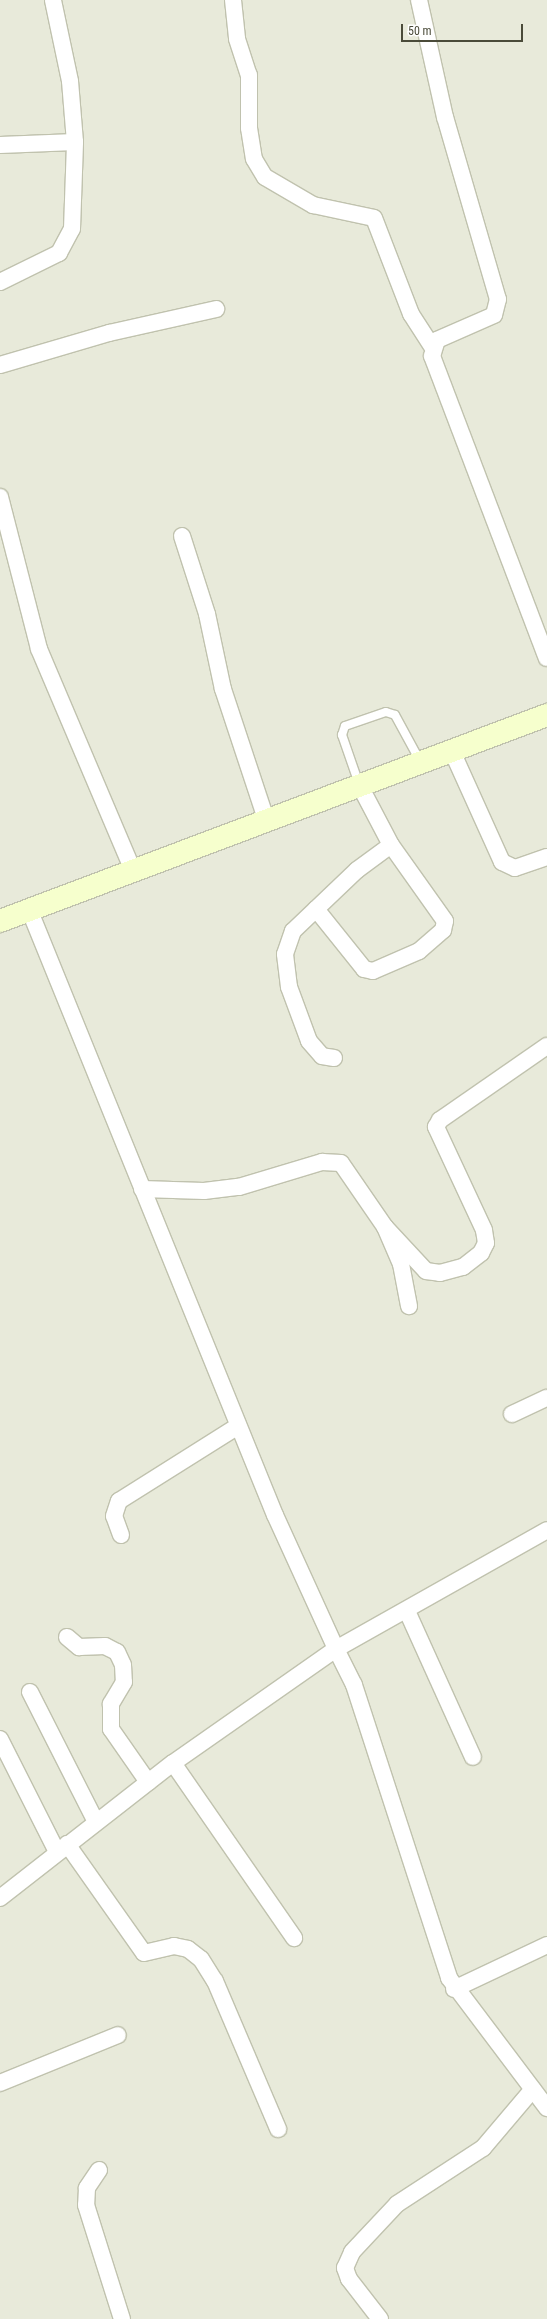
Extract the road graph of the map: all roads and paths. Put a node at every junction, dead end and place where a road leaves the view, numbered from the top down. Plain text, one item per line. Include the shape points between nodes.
1 (53, 0) edge
2 (233, 0) edge
3 (419, 0) edge
4 (75, 142) junction
5 (0, 145) edge
6 (0, 282) edge
7 (216, 309) dead end
8 (433, 348) junction
9 (0, 365) edge
10 (0, 497) edge
11 (182, 536) dead end
12 (547, 658) edge
13 (547, 715) edge
14 (451, 749) junction
15 (420, 761) junction
16 (359, 784) junction
17 (266, 819) junction
18 (391, 845) junction
19 (547, 857) edge
20 (133, 870) junction
21 (29, 909) junction
22 (316, 909) junction
23 (0, 922) edge
24 (547, 1046) edge
25 (334, 1058) dead end
26 (142, 1190) junction
27 (385, 1227) junction
28 (410, 1306) dead end
29 (547, 1398) edge
30 (512, 1414) dead end
31 (238, 1426) junction
32 (547, 1530) edge
33 (121, 1535) dead end
34 (407, 1611) junction
35 (67, 1637) dead end
36 (336, 1649) junction
37 (30, 1692) dead end
38 (0, 1739) edge
39 (473, 1757) dead end
40 (173, 1763) junction
41 (148, 1782) junction
42 (96, 1822) junction
43 (62, 1848) junction
44 (0, 1898) edge
45 (294, 1938) dead end
46 (547, 1945) edge
47 (454, 1989) junction
48 (118, 2035) dead end
49 (0, 2083) edge
50 (533, 2088) junction
51 (547, 2108) edge
52 (278, 2129) dead end
53 (99, 2170) dead end
54 (122, 2319) edge
55 (380, 2319) edge

1 - 4 street via 70,81
2 - 8 street via 237,39 250,75 249,128 254,159 265,177 312,205 374,218 412,314
3 - 8 street via 445,117 498,299 494,315 438,340
4 - 5 street
4 - 6 street via 74,204 69,238 60,254
7 - 9 street via 109,333
8 - 12 street via 435,366
10 - 20 street via 39,648
11 - 17 street via 207,614 223,689
13 - 14 main road
14 - 15 main road
14 - 19 street via 502,862 515,868
15 - 16 main road
15 - 16 lane via 394,715 386,712 345,726 342,735
16 - 17 main road
16 - 18 street
17 - 20 main road
18 - 22 street
18 - 22 street via 445,921 443,930 419,951 373,971 364,969
20 - 21 main road
21 - 23 main road
21 - 26 street
22 - 25 street via 286,942 289,987 309,1041 322,1056
24 - 27 street via 437,1123 437,1133 484,1230 486,1243 481,1253 463,1267 440,1273 426,1271
26 - 27 street via 204,1191 239,1187 322,1162 336,1161 347,1167
26 - 31 street
27 - 28 street via 401,1264
29 - 30 street
31 - 33 street via 119,1501 114,1516
31 - 36 street
32 - 34 street
34 - 36 street
34 - 39 street
35 - 41 street via 79,1646 105,1646 117,1652 123,1665 124,1682 111,1704 110,1729
36 - 40 street
36 - 47 street via 354,1685
37 - 42 street
38 - 43 street
40 - 41 street
40 - 45 street
41 - 42 street
42 - 43 street
43 - 44 street
43 - 52 street via 144,1953 174,1946 188,1949 201,1959 215,1981
46 - 47 street
47 - 50 street
48 - 49 street
50 - 51 street
50 - 55 street via 483,2148 397,2204 352,2252 345,2268 349,2279
53 - 54 street via 87,2188 86,2205

